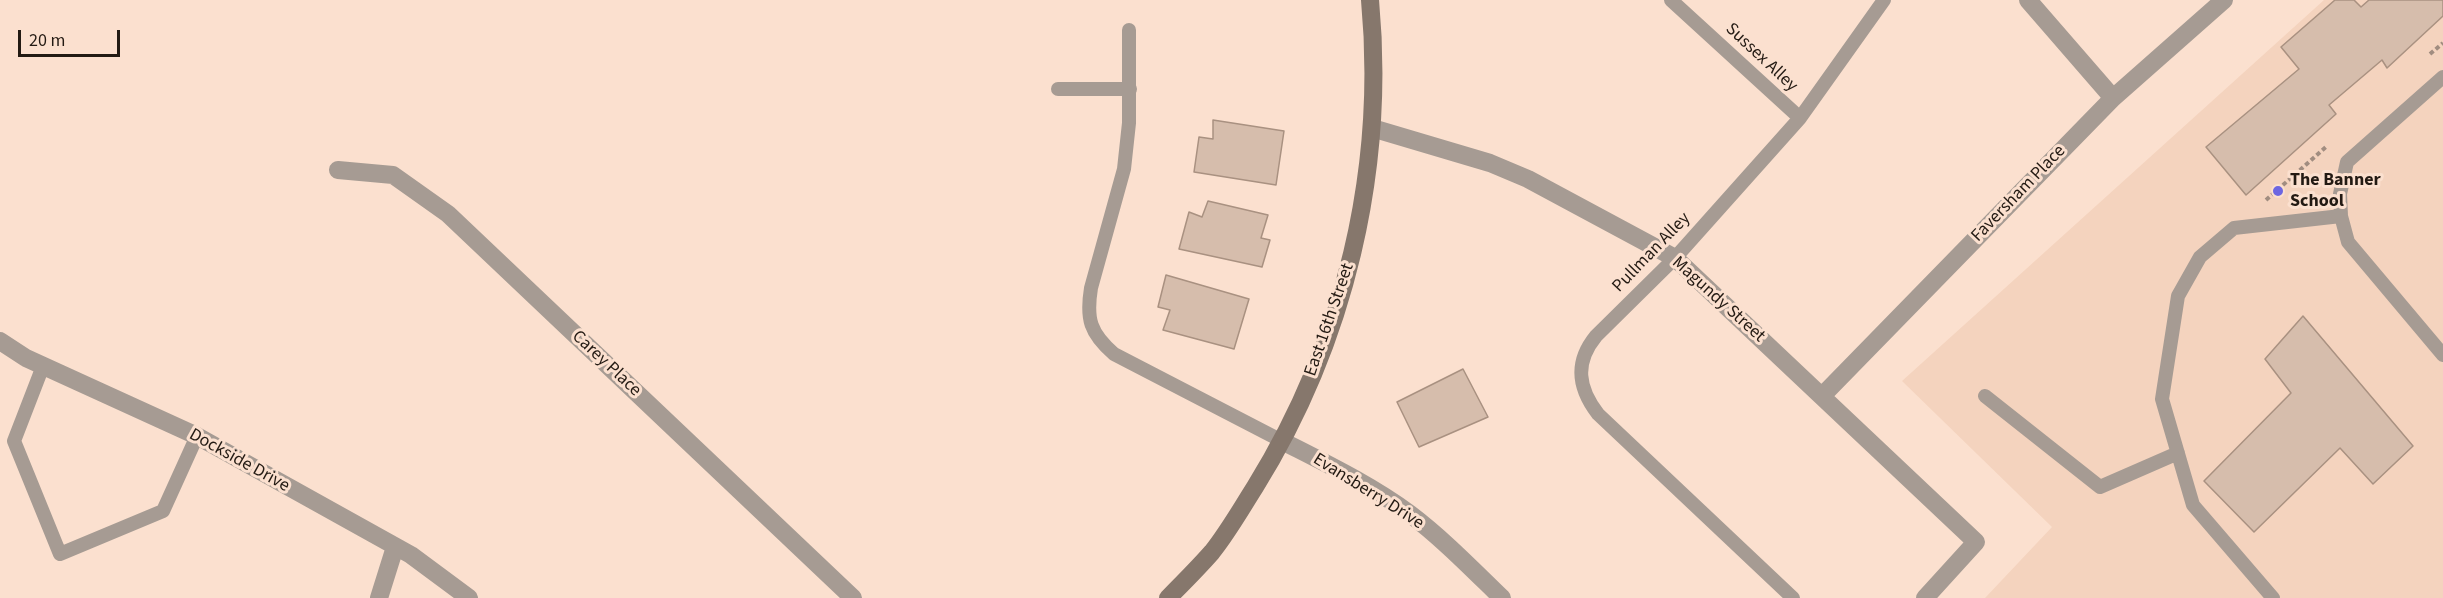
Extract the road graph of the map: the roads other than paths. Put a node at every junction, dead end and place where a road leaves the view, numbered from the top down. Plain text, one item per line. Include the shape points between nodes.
1 (1370, 0) edge
2 (1671, 0) edge
3 (1884, 0) edge
4 (2028, 0) edge
5 (2224, 0) edge
6 (1129, 30) dead end
7 (2443, 77) edge
8 (1058, 88) dead end
9 (1130, 89) junction
10 (2113, 98) junction
11 (1800, 118) junction
12 (1372, 128) junction
13 (338, 170) dead end
14 (2341, 216) junction
15 (1675, 258) junction
16 (0, 341) edge
17 (2443, 355) edge
18 (43, 366) junction
19 (1822, 396) junction
20 (1985, 396) dead end
21 (197, 436) junction
22 (1282, 441) junction
23 (2178, 453) junction
24 (395, 547) junction
25 (379, 598) edge
26 (469, 598) edge
27 (853, 598) edge
28 (1168, 598) edge
29 (1502, 598) edge
30 (1793, 598) edge
31 (1925, 598) edge
32 (2273, 598) edge

1 - 12 street, East 16th Street via 1374,48
2 - 11 lane, Sussex Alley
3 - 11 lane, Pullman Alley
4 - 10 street
5 - 10 street, Faversham Place
6 - 9 lane
7 - 14 lane via 2347,162 2340,194
8 - 9 lane
9 - 22 lane via 1124,169 1091,288 1091,327 1114,354
10 - 19 street, Faversham Place
11 - 15 lane, Pullman Alley
12 - 15 street, Magundy Street via 1509,171
12 - 22 street, East 16th Street via 1364,202 1348,275 1327,339
13 - 27 street, Carey Place via 393,176 448,214
14 - 17 lane via 2348,242
14 - 23 lane via 2234,228 2200,257 2178,296 2162,399
15 - 19 street, Magundy Street
15 - 30 lane, Pullman Alley via 1589,345 1581,369 1583,391 1598,414
16 - 18 street, Dockside Drive
18 - 21 street, Dockside Drive
18 - 21 lane via 14,441 60,554 163,511
19 - 31 street, Magundy Street via 1976,542
20 - 23 lane via 2100,487
21 - 24 street, Dockside Drive
22 - 28 street, East 16th Street via 1213,551
22 - 29 street, Evansberry Drive via 1408,512
23 - 32 lane via 2193,505
24 - 25 street
24 - 26 street, Dockside Drive

